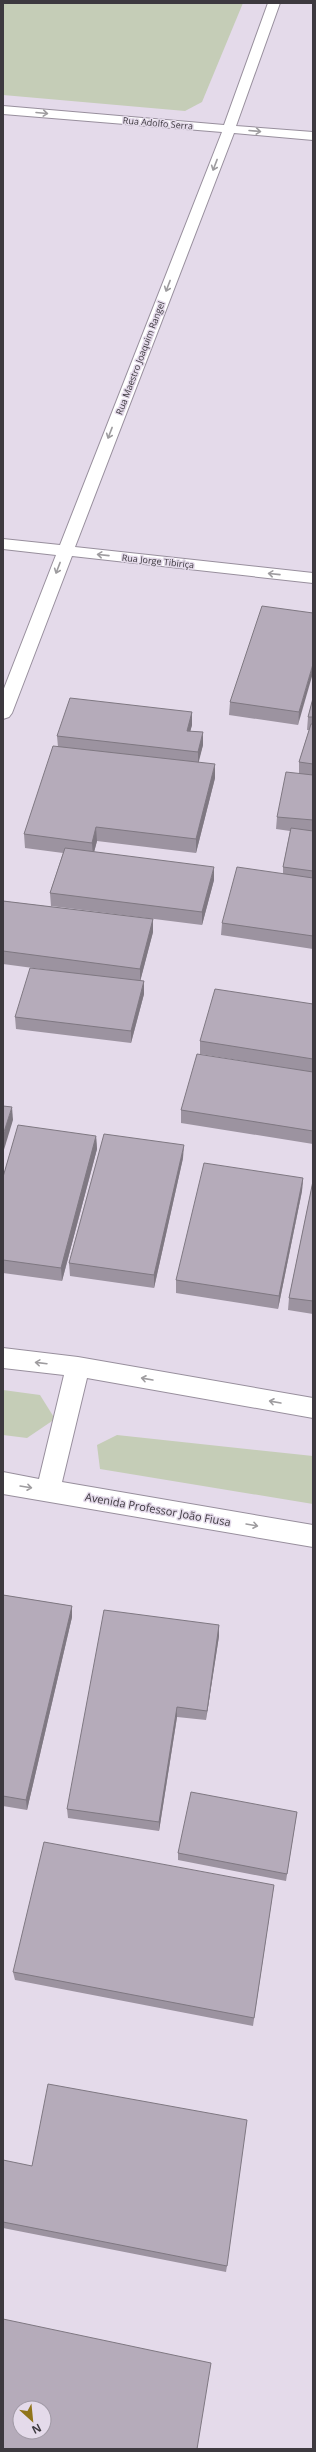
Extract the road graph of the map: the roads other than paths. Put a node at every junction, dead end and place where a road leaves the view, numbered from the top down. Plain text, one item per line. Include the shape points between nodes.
1 (274, 3) edge
2 (3, 110) edge
3 (229, 129) junction
4 (313, 136) edge
5 (3, 544) edge
6 (65, 551) junction
7 (313, 578) edge
8 (3, 713) edge
9 (3, 1358) edge
10 (78, 1367) junction
11 (313, 1408) edge
12 (3, 1483) edge
13 (48, 1490) junction
14 (313, 1536) edge

1 - 3 street, Rua Maestro Joaquim Rangel
2 -> 3 street, Rua Adolfo Serra
3 -> 4 street, Rua Adolfo Serra
3 -> 6 street, Rua Maestro Joaquim Rangel
5 - 6 street, Rua Jorge Tibiriça
7 -> 6 street, Rua Jorge Tibiriça
6 -> 8 street, Rua Maestro Joaquim Rangel
10 -> 9 street
11 -> 10 street
10 - 13 street
12 -> 13 street, Avenida Professor João Fiusa
13 -> 14 street, Avenida Professor João Fiusa

